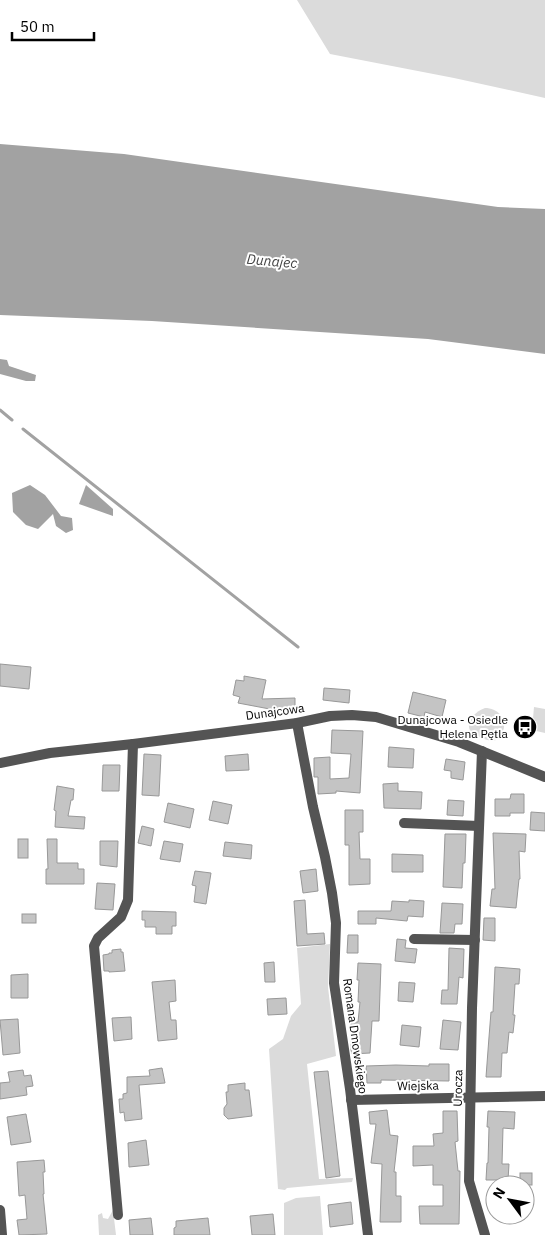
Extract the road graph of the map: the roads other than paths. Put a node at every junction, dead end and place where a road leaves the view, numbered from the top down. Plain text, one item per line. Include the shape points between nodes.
1 (297, 723) junction
2 (133, 744) junction
3 (482, 751) junction
4 (0, 763) edge
5 (545, 777) edge
6 (404, 823) dead end
7 (480, 826) junction
8 (414, 939) dead end
9 (475, 940) junction
10 (545, 1096) edge
11 (471, 1097) junction
12 (351, 1100) junction
13 (0, 1210) edge
14 (118, 1215) dead end
15 (2, 1235) edge
16 (368, 1235) edge
17 (485, 1235) edge

1 - 2 street, Dunajcowa
1 - 3 street, Dunajcowa via 330,716 376,717
1 - 12 street, Romana Dmowskiego via 332,893 336,923 334,983
2 - 4 street, Dunajcowa via 50,753
2 - 14 street via 128,900 121,918 98,938 94,946
3 - 5 street, Dunajcowa
3 - 7 street, Urocza
6 - 7 street
7 - 9 street, Urocza
8 - 9 street
9 - 11 street, Urocza
10 - 11 street, Wiejska
11 - 12 street, Wiejska
11 - 17 street, Urocza via 468,1181
12 - 16 street, Romana Dmowskiego
13 - 15 street

